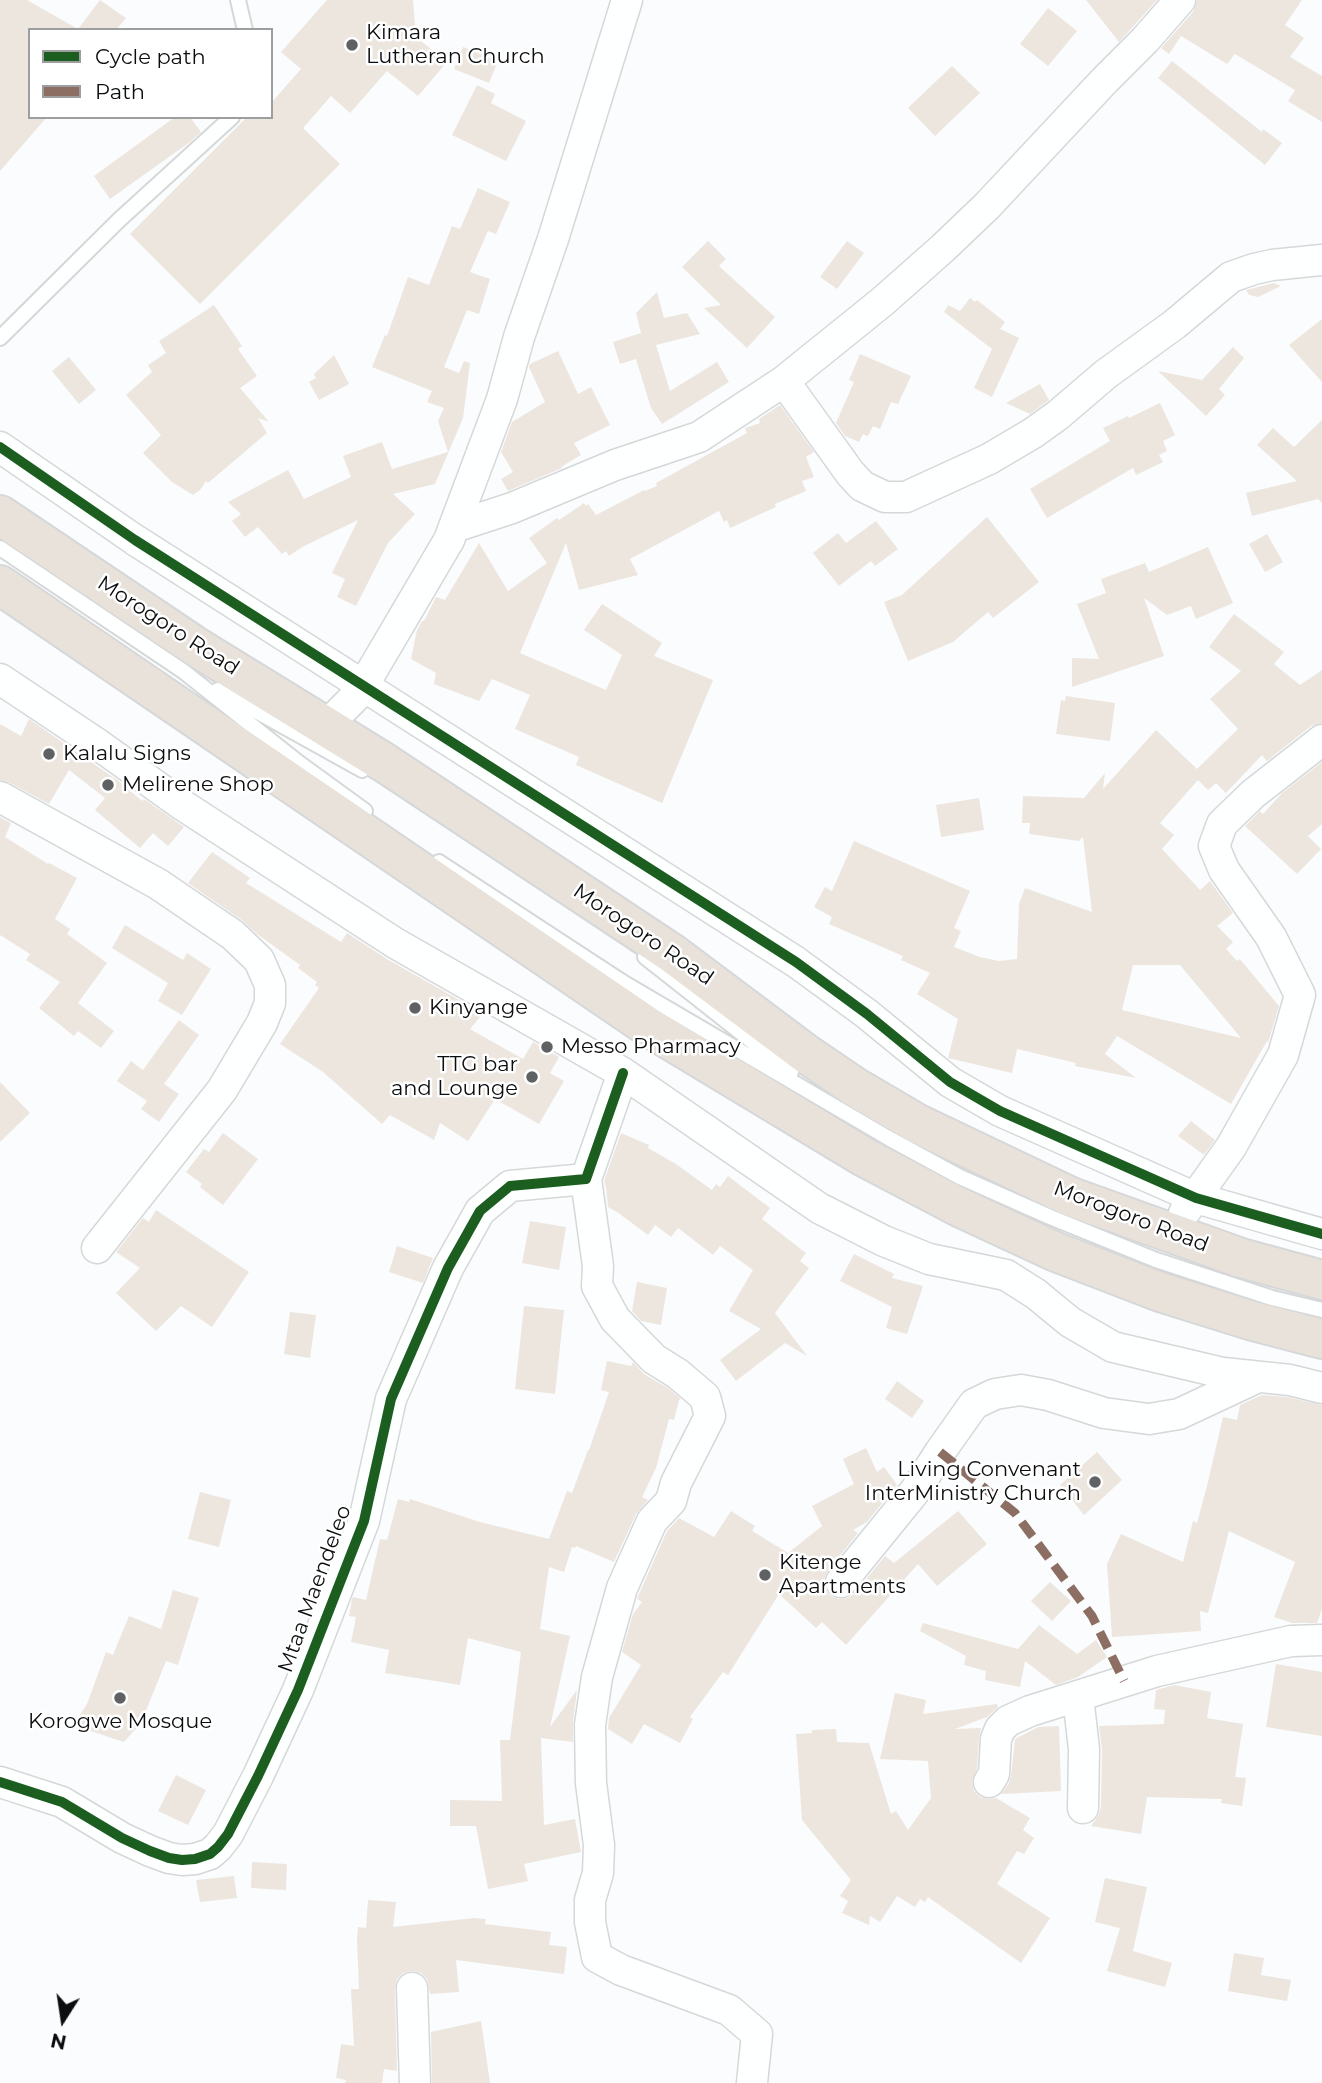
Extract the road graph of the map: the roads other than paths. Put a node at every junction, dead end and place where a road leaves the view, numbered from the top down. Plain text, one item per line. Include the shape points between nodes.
1 (239, 0) edge
2 (627, 0) edge
3 (1180, 0) edge
4 (245, 28) edge
5 (230, 119) edge
6 (1322, 260) edge
7 (0, 338) edge
8 (784, 381) junction
9 (0, 447) edge
10 (0, 515) edge
11 (454, 527) junction
12 (0, 548) edge
13 (0, 585) edge
14 (183, 671) junction
15 (0, 679) edge
16 (363, 686) junction
17 (326, 726) junction
18 (1322, 740) edge
19 (376, 778) dead end
20 (0, 797) edge
21 (381, 822) dead end
22 (427, 853) dead end
23 (630, 946) dead end
24 (1311, 990) edge
25 (623, 1073) junction
26 (831, 1104) junction
27 (586, 1179) junction
28 (1196, 1198) junction
29 (1169, 1233) junction
30 (1322, 1234) edge
31 (97, 1248) dead end
32 (1322, 1280) edge
33 (1322, 1310) edge
34 (1322, 1339) edge
35 (1258, 1377) junction
36 (1322, 1388) edge
37 (841, 1582) dead end
38 (1322, 1640) edge
39 (1078, 1697) junction
40 (0, 1782) edge
41 (989, 1782) dead end
42 (1083, 1808) dead end
43 (412, 1988) dead end
44 (415, 2083) edge
45 (752, 2083) edge

1 - 4 lane
2 - 11 street via 502,399
3 - 8 street via 987,206 882,302
5 - 7 lane
6 - 8 street via 1272,265 1231,277 1033,433 906,497 885,497 862,486
8 - 11 street via 699,437
9 - 16 street
10 - 17 highway, Morogoro Road via 198,648
11 - 16 street
12 - 14 lane, Morogoro Road
13 - 34 highway via 650,1028 864,1157 1056,1252 1160,1292
14 - 19 lane, Morogoro Road
14 - 21 lane, Morogoro Road
15 - 25 street via 395,943
16 - 17 street
16 - 28 street via 796,962 950,1082 1000,1111
17 - 29 highway, Morogoro Road via 673,954 855,1087 918,1124 1071,1197
18 - 24 street via 1222,824 1214,846 1224,870
20 - 31 street via 158,884 233,935 259,960 270,985 270,1003 262,1023 222,1090
22 - 26 lane, Morogoro Road via 624,983
23 - 26 lane, Morogoro Road
24 - 28 street via 1283,1055
25 - 27 street
25 - 35 street via 795,1193 884,1241 929,1259 1006,1275 1113,1347
26 - 33 lane, Morogoro Road via 960,1177 1050,1217 1169,1264
27 - 40 street, Mtaa Maendeleo via 510,1186 480,1211 447,1268 391,1399 364,1521 298,1690 218,1847 195,1858 169,1858 122,1838 62,1801
27 - 45 street via 597,1286 615,1319 654,1359 705,1397 710,1416 671,1501 652,1521 622,1588 597,1677 590,1725 599,1845 598,1873 590,1900 592,1934 597,1957 729,2010 757,2034
28 - 29 street
28 - 30 street
29 - 32 highway, Morogoro Road
35 - 36 street
35 - 37 street via 1179,1413 1149,1419 1104,1413 1021,1390 995,1394 974,1404 915,1491
38 - 39 street via 1291,1641 1157,1671
39 - 41 street via 1008,1721 996,1739 994,1774
39 - 42 street via 1084,1749
43 - 44 street

